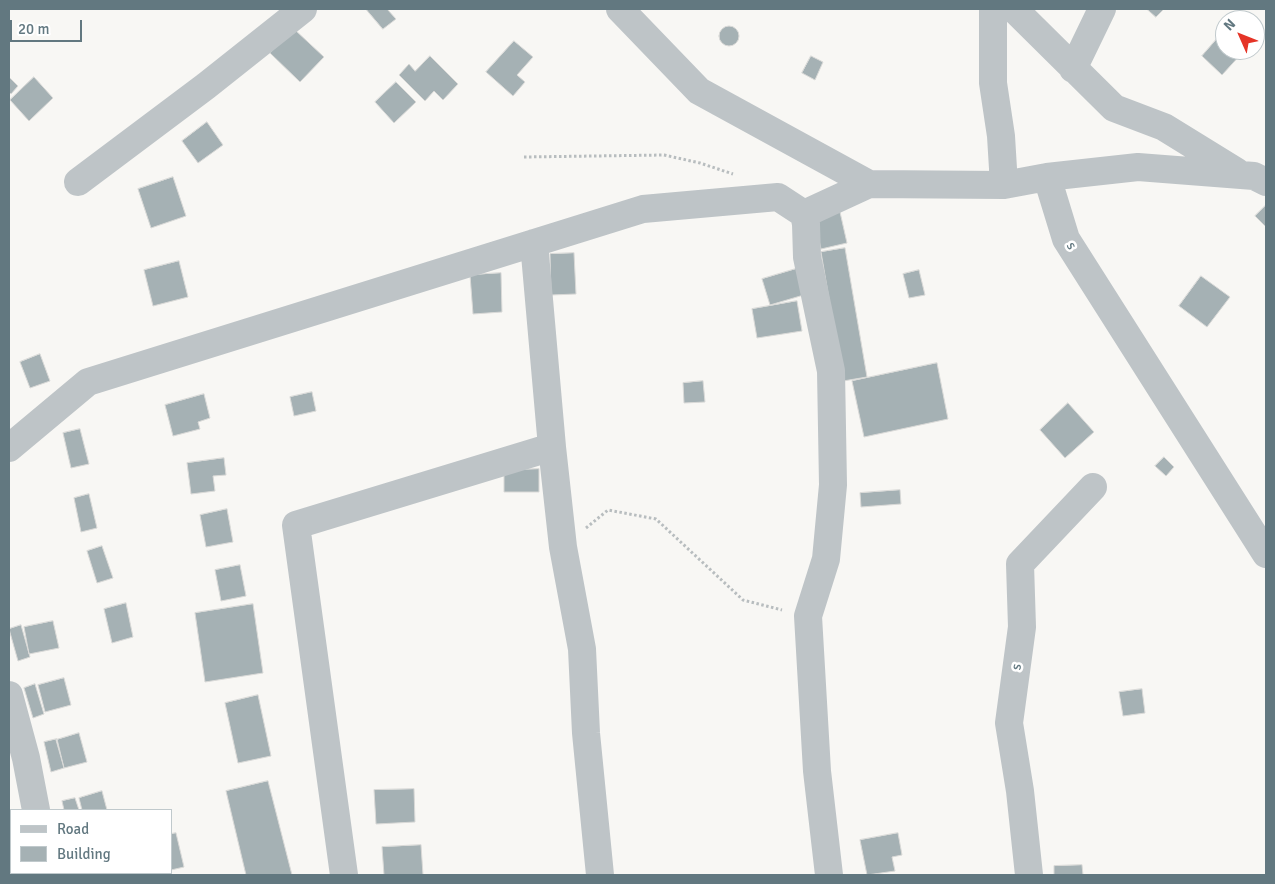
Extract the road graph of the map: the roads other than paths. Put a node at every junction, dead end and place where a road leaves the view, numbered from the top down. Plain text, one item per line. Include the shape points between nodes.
1 (303, 9) edge
2 (620, 9) edge
3 (993, 9) edge
4 (1014, 9) edge
5 (1102, 9) edge
6 (1073, 68) junction
7 (1047, 176) junction
8 (1254, 179) edge
9 (78, 182) dead end
10 (869, 184) junction
11 (1004, 185) junction
12 (804, 214) junction
13 (534, 243) junction
14 (552, 447) junction
15 (9, 448) edge
16 (1093, 486) dead end
17 (1266, 554) edge
18 (9, 695) edge
19 (36, 809) edge
20 (344, 875) edge
21 (600, 875) edge
22 (829, 875) edge
23 (1029, 875) edge

1 - 9 street
2 - 10 street via 700,91
3 - 11 street via 993,83
4 - 6 street
5 - 6 street
6 - 8 street via 1114,108 1164,126
7 - 8 street via 1138,167
7 - 11 street
7 - 17 street, s via 1066,239
10 - 11 street
10 - 12 street
12 - 13 street via 778,197 643,209
12 - 22 street via 807,257 831,371 833,485 826,559 808,616 817,771
13 - 14 street
13 - 15 street via 88,382
14 - 20 street via 296,525
14 - 21 street via 563,547 582,649 586,733
16 - 23 street, s via 1020,564 1022,627 1009,723
18 - 19 street

